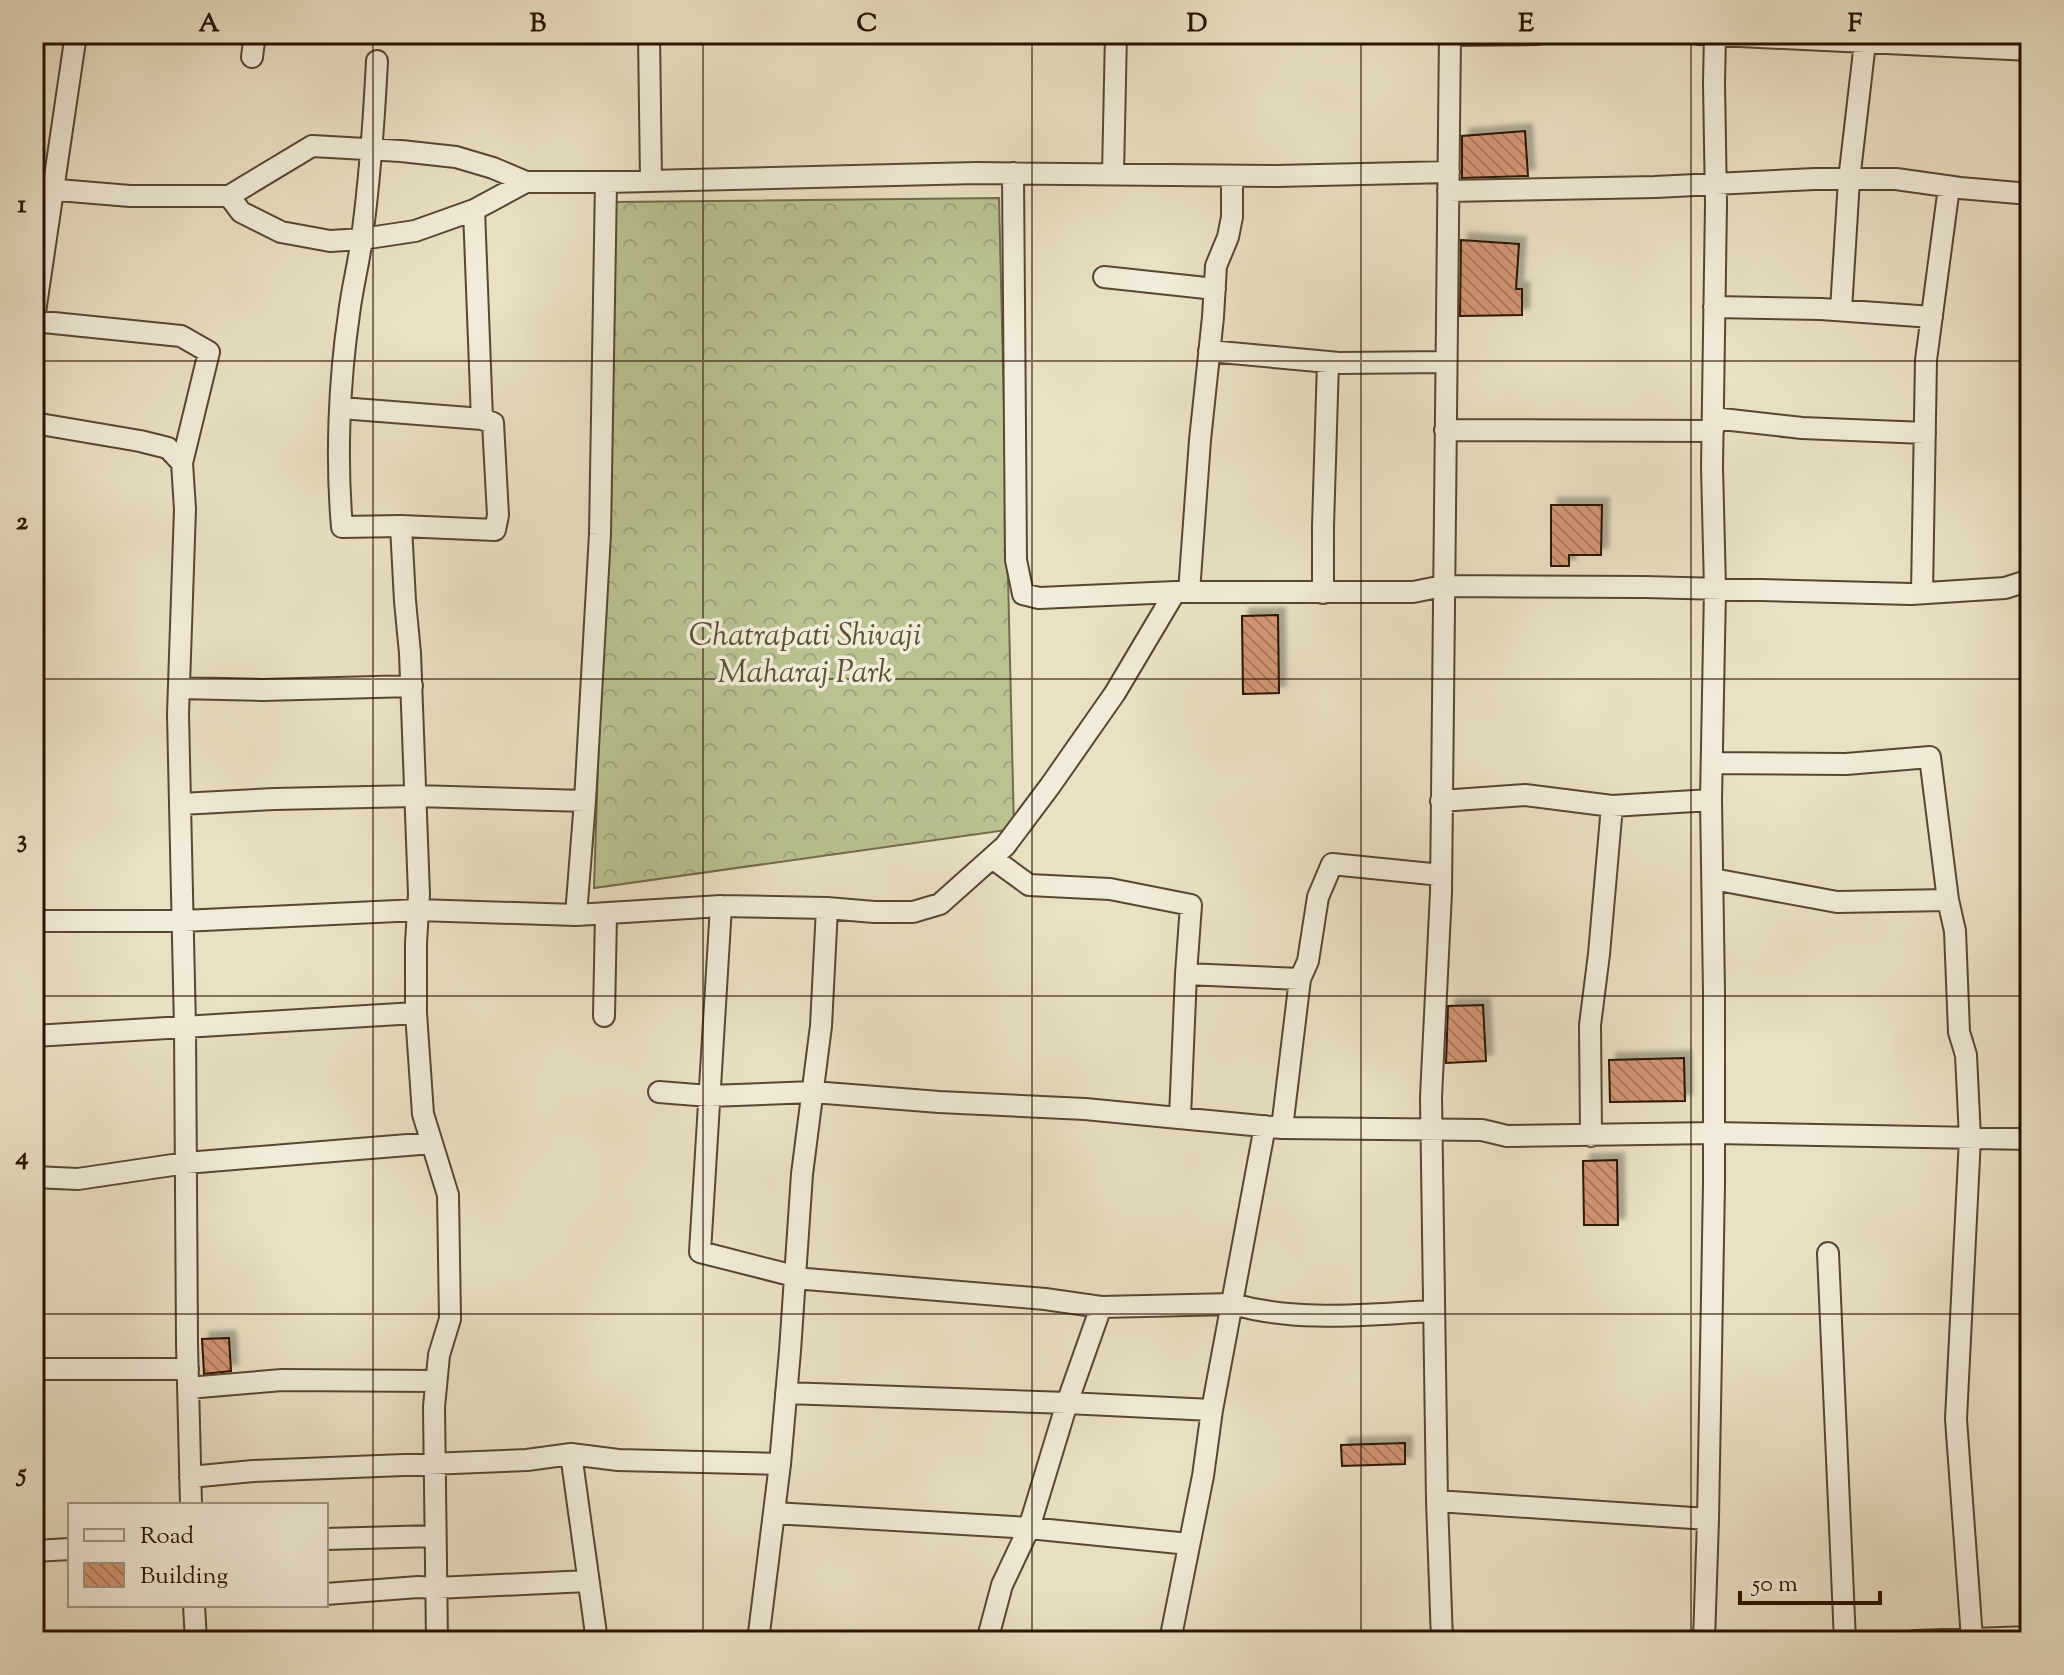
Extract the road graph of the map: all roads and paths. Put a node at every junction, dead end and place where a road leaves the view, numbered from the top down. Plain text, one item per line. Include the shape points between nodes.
1 (76, 34) edge
2 (255, 34) edge
3 (649, 34) edge
4 (1116, 34) edge
5 (1450, 34) edge
6 (1538, 34) edge
7 (1699, 34) edge
8 (1715, 34) edge
9 (1865, 38) edge
10 (2030, 50) edge
11 (252, 57) dead end
12 (377, 61) dead end
13 (373, 149) junction
14 (1013, 173) junction
15 (1113, 174) junction
16 (1232, 176) junction
17 (1849, 180) junction
18 (651, 181) junction
19 (1449, 181) junction
20 (526, 182) junction
21 (606, 182) junction
22 (1716, 184) junction
23 (1949, 187) junction
24 (44, 190) edge
25 (2030, 194) edge
26 (229, 196) junction
27 (474, 210) junction
28 (362, 239) junction
29 (1104, 277) dead end
30 (1215, 289) junction
31 (1714, 307) junction
32 (1841, 310) junction
33 (1932, 317) junction
34 (34, 320) edge
35 (1209, 351) junction
36 (1328, 362) junction
37 (1446, 362) junction
38 (341, 408) junction
39 (482, 419) junction
40 (34, 423) edge
41 (1713, 424) junction
42 (1445, 430) junction
43 (1925, 433) junction
44 (182, 463) junction
45 (401, 526) junction
46 (2030, 580) edge
47 (1443, 586) junction
48 (1715, 589) junction
49 (1182, 592) junction
50 (1323, 593) junction
51 (1922, 593) junction
52 (412, 686) junction
53 (179, 688) junction
54 (1712, 763) junction
55 (415, 796) junction
56 (1711, 800) junction
57 (585, 801) junction
58 (1441, 801) junction
59 (180, 804) junction
60 (1612, 806) junction
61 (992, 858) junction
62 (1441, 875) junction
63 (1713, 879) junction
64 (1948, 900) junction
65 (721, 906) junction
66 (827, 908) junction
67 (418, 910) junction
68 (606, 914) junction
69 (576, 915) junction
70 (34, 921) edge
71 (183, 921) junction
72 (1186, 974) junction
73 (1300, 979) junction
74 (416, 1013) junction
75 (604, 1016) dead end
76 (185, 1028) junction
77 (34, 1036) edge
78 (659, 1092) dead end
79 (813, 1092) junction
80 (709, 1096) junction
81 (1180, 1117) junction
82 (1274, 1127) junction
83 (1431, 1129) junction
84 (1714, 1133) junction
85 (1591, 1136) junction
86 (1970, 1138) junction
87 (2030, 1139) edge
88 (432, 1143) junction
89 (186, 1163) junction
90 (34, 1177) edge
91 (1828, 1253) dead end
92 (795, 1277) junction
93 (1233, 1304) junction
94 (1101, 1307) junction
95 (1434, 1311) junction
96 (34, 1369) edge
97 (188, 1379) junction
98 (436, 1381) junction
99 (786, 1393) junction
100 (1067, 1403) junction
101 (1212, 1410) junction
102 (571, 1454) junction
103 (434, 1463) junction
104 (780, 1464) junction
105 (190, 1477) junction
106 (1437, 1501) junction
107 (191, 1503) edge
108 (774, 1513) junction
109 (1708, 1519) junction
110 (1029, 1528) junction
111 (435, 1536) junction
112 (328, 1539) edge
113 (1189, 1544) junction
114 (68, 1549) edge
115 (34, 1551) edge
116 (588, 1581) junction
117 (436, 1588) junction
118 (328, 1594) edge
119 (194, 1607) edge
120 (2030, 1637) edge
121 (1972, 1639) edge
122 (196, 1641) edge
123 (437, 1641) edge
124 (597, 1641) edge
125 (758, 1641) edge
126 (987, 1641) edge
127 (1170, 1641) edge
128 (1442, 1641) edge
129 (1704, 1641) edge
130 (1845, 1641) edge
131 (1915, 1641) edge

1 - 24 street
2 - 11 street
3 - 18 street
4 - 15 street
5 - 6 street
5 - 19 street
7 - 8 street
8 - 9 street
8 - 22 street
9 - 10 street
9 - 17 street
12 - 13 street
13 - 20 street via 456,157
13 - 26 street via 312,146
13 - 28 street
14 - 15 street
14 - 18 street
14 - 49 street via 1016,560 1023,594 1039,598
15 - 16 street
16 - 19 street
16 - 30 street via 1232,217 1216,266
17 - 22 street
17 - 23 street via 1896,179
17 - 32 street
18 - 21 street
19 - 22 street
19 - 37 street
20 - 21 street
20 - 27 street
21 - 57 street via 600,534
22 - 31 street
23 - 25 street
23 - 33 street
24 - 26 street
24 - 34 street
26 - 28 street via 241,212 281,232 330,241
27 - 28 street via 415,231
27 - 39 street
28 - 38 street via 348,316
29 - 30 street
30 - 35 street
31 - 32 street
31 - 41 street
32 - 33 street
33 - 43 street
34 - 44 street via 181,336 209,352
35 - 36 street
35 - 49 street
36 - 37 street
36 - 50 street
37 - 42 street
38 - 39 street
38 - 45 street via 342,527
39 - 45 street via 493,423 495,530
40 - 44 street via 168,448
41 - 42 street
41 - 43 street
41 - 48 street
42 - 47 street
43 - 51 street
44 - 53 street
45 - 52 street
46 - 51 street via 2005,588
47 - 48 street
47 - 50 street via 1413,592
47 - 58 street
48 - 51 street
48 - 54 street
49 - 50 street
49 - 61 street via 1050,786
52 - 53 street
52 - 55 street
53 - 59 street
54 - 56 street
54 - 64 street via 1846,764 1930,757
55 - 57 street
55 - 59 street
55 - 67 street
56 - 60 street
56 - 63 street
57 - 69 street
58 - 60 street via 1525,795
58 - 62 street
59 - 71 street
60 - 85 street via 1590,1025
61 - 66 street via 940,904 913,912
61 - 72 street via 1029,885 1110,889 1191,905
62 - 73 street via 1332,864 1318,897
62 - 83 street
63 - 64 street via 1837,902
63 - 84 street
64 - 86 street via 1955,931
65 - 66 street
65 - 68 street
65 - 80 street
66 - 79 street
67 - 69 street
67 - 71 street
67 - 74 street
68 - 69 street
68 - 75 street
70 - 71 street
71 - 76 street
72 - 73 street
72 - 81 street
73 - 82 street
74 - 76 street
74 - 88 street via 423,1114
76 - 77 street
76 - 89 street
78 - 80 street
79 - 80 street
79 - 81 street
79 - 92 street
80 - 92 street via 700,1252
81 - 82 street
82 - 83 street
82 - 93 street
83 - 85 street
83 - 95 street
84 - 85 street
84 - 86 street
84 - 109 street
86 - 87 street
86 - 121 street via 1956,1419
88 - 89 street
88 - 98 street via 448,1195 450,1319
89 - 90 street via 78,1179
89 - 97 street
91 - 130 street
92 - 94 street
92 - 99 street
93 - 94 street
93 - 95 street via 1316,1316
93 - 101 street
94 - 100 street
95 - 106 street
96 - 97 street
97 - 98 street
97 - 105 street
98 - 103 street
99 - 100 street
99 - 104 street
100 - 101 street
100 - 110 street
101 - 113 street
102 - 103 street
102 - 104 street
102 - 116 street
103 - 105 street
103 - 111 street
104 - 108 street
105 - 107 street
106 - 109 street
106 - 128 street
108 - 110 street
108 - 125 street
109 - 129 street
110 - 113 street
110 - 126 street via 1002,1585
111 - 112 street
111 - 117 street
113 - 127 street
114 - 115 street
116 - 117 street
116 - 124 street
117 - 118 street
117 - 123 street
119 - 122 street
120 - 121 street
121 - 131 street

